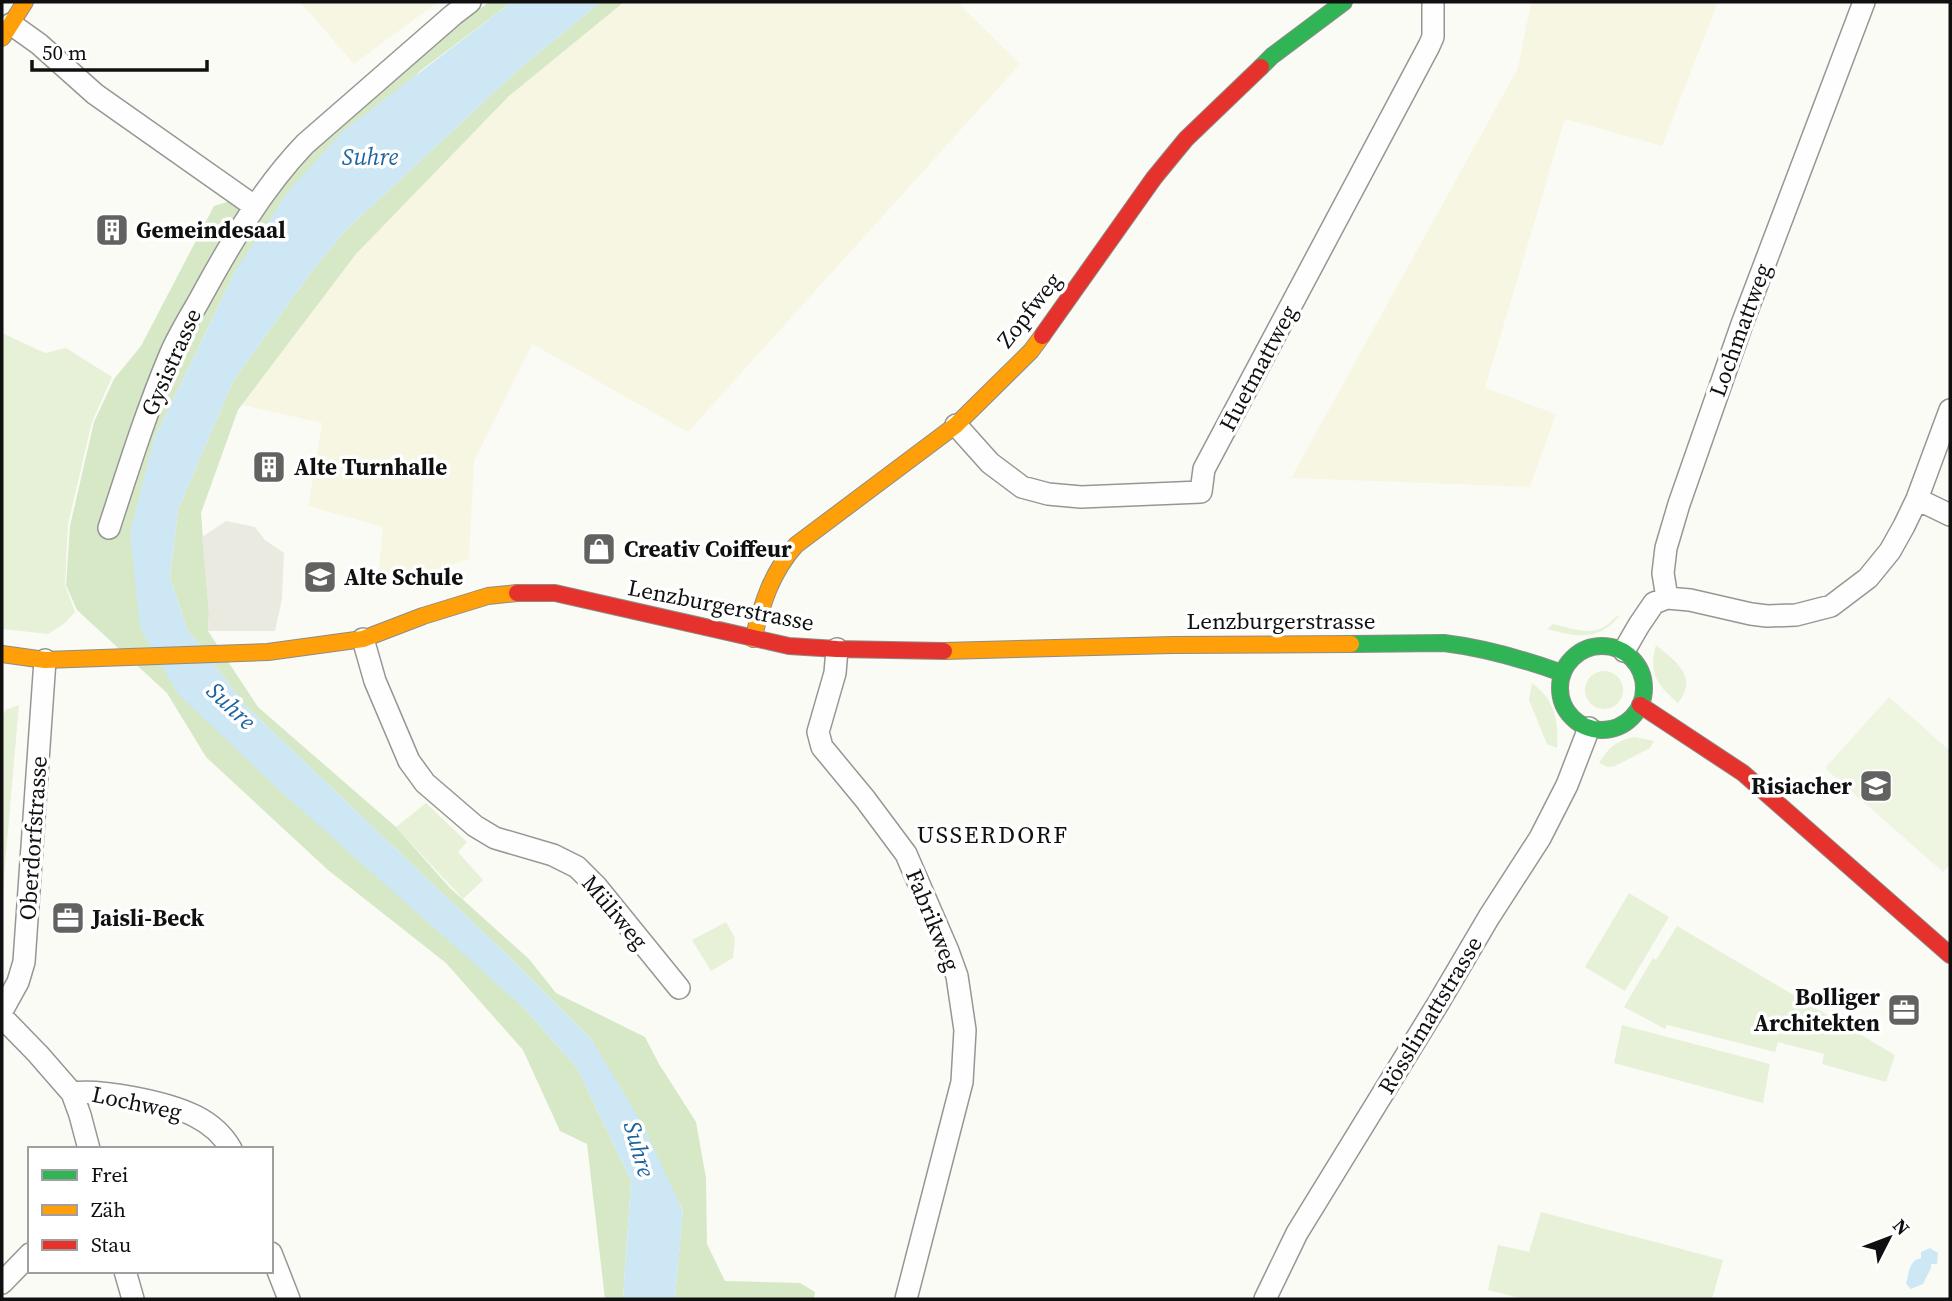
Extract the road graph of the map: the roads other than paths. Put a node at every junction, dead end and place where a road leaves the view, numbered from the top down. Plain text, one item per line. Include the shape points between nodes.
1 (25, 2) edge
2 (470, 2) edge
3 (1344, 2) edge
4 (1433, 2) edge
5 (1864, 2) edge
6 (7, 31) edge
7 (254, 206) junction
8 (1950, 410) edge
9 (956, 425) junction
10 (1917, 499) junction
11 (1950, 515) edge
12 (110, 528) dead end
13 (1667, 598) junction
14 (363, 639) junction
15 (753, 639) junction
16 (837, 649) junction
17 (1624, 651) junction
18 (2, 654) edge
19 (45, 660) junction
20 (1562, 673) junction
21 (1640, 705) junction
22 (1588, 728) junction
23 (1950, 955) edge
24 (679, 988) dead end
25 (2, 1011) edge
26 (2, 1017) edge
27 (72, 1093) junction
28 (88, 1147) edge
29 (229, 1147) edge
30 (28, 1256) edge
31 (273, 1257) edge
32 (126, 1273) edge
33 (2, 1283) edge
34 (133, 1299) edge
35 (289, 1299) edge
36 (906, 1299) edge
37 (1265, 1299) edge

1 - 6 main road
2 - 7 street, Gysistrasse via 341,111 292,158
3 - 9 main road, Zopfweg via 1272,56 1186,139 1031,351
4 - 9 street, Huetmattweg via 1429,46 1204,469 1201,492 1081,496 1022,487 990,463
5 - 13 street, Lochmattweg via 1679,504 1666,548
6 - 7 street via 39,44 95,94
7 - 12 street, Gysistrasse via 171,353
8 - 10 street
9 - 15 main road, Zopfweg via 793,548 768,587
10 - 11 street
10 - 13 street via 1890,551 1868,578 1832,606 1768,616
13 - 17 street via 1654,603
14 - 15 main road, Lenzburgerstrasse via 488,596 523,592 555,593
14 - 19 main road, Lenzburgerstrasse via 223,654
14 - 24 street, Müliweg via 408,761 425,783 495,838 577,867
15 - 16 main road, Lenzburgerstrasse
16 - 20 main road, Lenzburgerstrasse via 1444,643 1475,646
16 - 36 street, Fabrikweg via 818,732 822,747 906,855 957,976 965,1030 962,1082
17 - 20 main road via 1612,646 1588,648 1577,653
17 - 21 main road via 1643,679
18 - 19 main road, Lenzburgerstrasse
19 - 25 street, Oberdorfstrasse via 24,962
20 - 22 main road via 1561,700 1567,712
21 - 22 main road via 1619,726
21 - 23 main road via 1743,773
22 - 37 street, Rösslimattstrasse via 1567,785 1540,838 1297,1233
26 - 27 street
27 - 28 street
27 - 29 street, Lochweg via 103,1093 177,1108 215,1130
30 - 33 street
31 - 35 street
32 - 34 street

